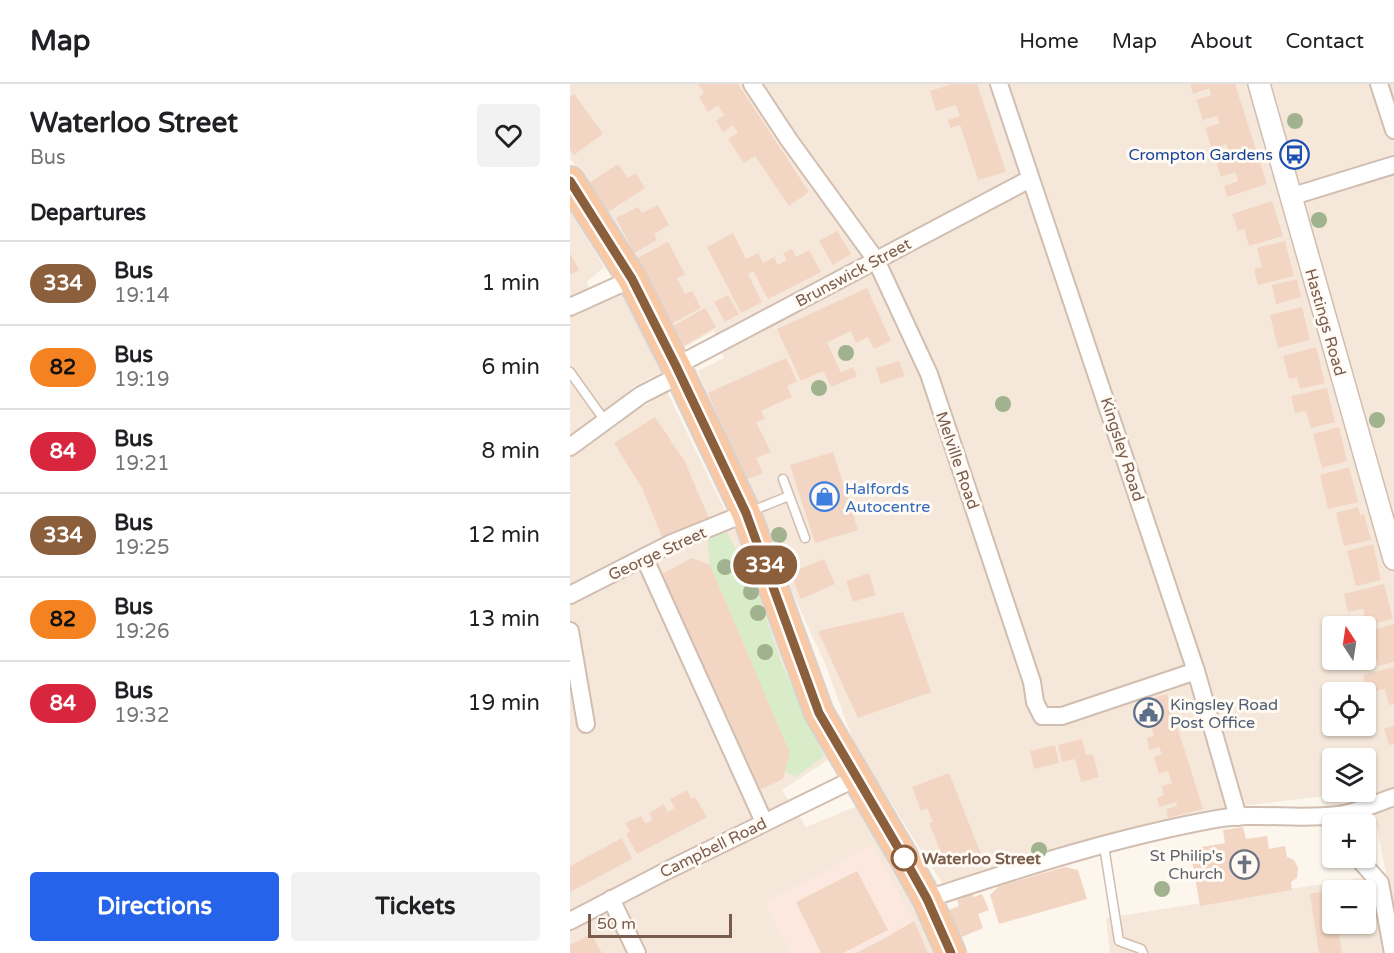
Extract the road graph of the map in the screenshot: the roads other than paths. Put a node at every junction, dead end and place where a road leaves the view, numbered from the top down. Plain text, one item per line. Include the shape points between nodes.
1 (752, 84) edge
2 (999, 84) edge
3 (1259, 84) edge
4 (1378, 84) edge
5 (1394, 130) edge
6 (1394, 165) edge
7 (1030, 179) junction
8 (570, 181) edge
9 (1293, 196) junction
10 (876, 260) junction
11 (632, 279) junction
12 (570, 307) edge
13 (678, 370) junction
14 (570, 372) edge
15 (605, 420) junction
16 (570, 447) edge
17 (783, 479) dead end
18 (789, 496) junction
19 (746, 513) junction
20 (804, 538) dead end
21 (644, 557) junction
22 (1394, 559) edge
23 (570, 595) edge
24 (570, 631) edge
25 (1196, 671) junction
26 (586, 724) dead end
27 (858, 777) junction
28 (1394, 797) edge
29 (1356, 814) edge
30 (1238, 817) junction
31 (1322, 819) edge
32 (764, 822) junction
33 (1104, 846) junction
34 (1367, 868) edge
35 (611, 899) junction
36 (927, 899) junction
37 (570, 921) edge
38 (637, 953) edge
39 (951, 953) edge
40 (1143, 953) edge
41 (1393, 953) edge

1 - 10 street, Melville Road
2 - 7 street, Kingsley Road
3 - 9 street, Hastings Road
4 - 5 street
6 - 9 street
7 - 10 street, Brunswick Street
7 - 25 street, Kingsley Road
8 - 11 highway
9 - 22 street, Hastings Road
10 - 13 street, Brunswick Street
10 - 25 street, Melville Road via 929,374 1042,716 1062,716
11 - 12 street
11 - 13 highway
13 - 15 street, Brunswick Street
13 - 19 highway
14 - 15 lane
15 - 16 street, Brunswick Street
17 - 18 lane
18 - 19 lane
18 - 20 lane
19 - 21 street, George Street
19 - 27 highway via 819,713
21 - 23 street, George Street
21 - 32 street
24 - 26 street
25 - 30 street, Kingsley Road
27 - 32 street, Campbell Road
27 - 36 highway
28 - 29 street
30 - 31 street
30 - 33 street
32 - 35 street, Campbell Road
33 - 36 street via 1023,867
33 - 40 lane via 1119,941
34 - 41 street via 1380,883
35 - 37 street, Campbell Road
35 - 38 street
36 - 39 highway

